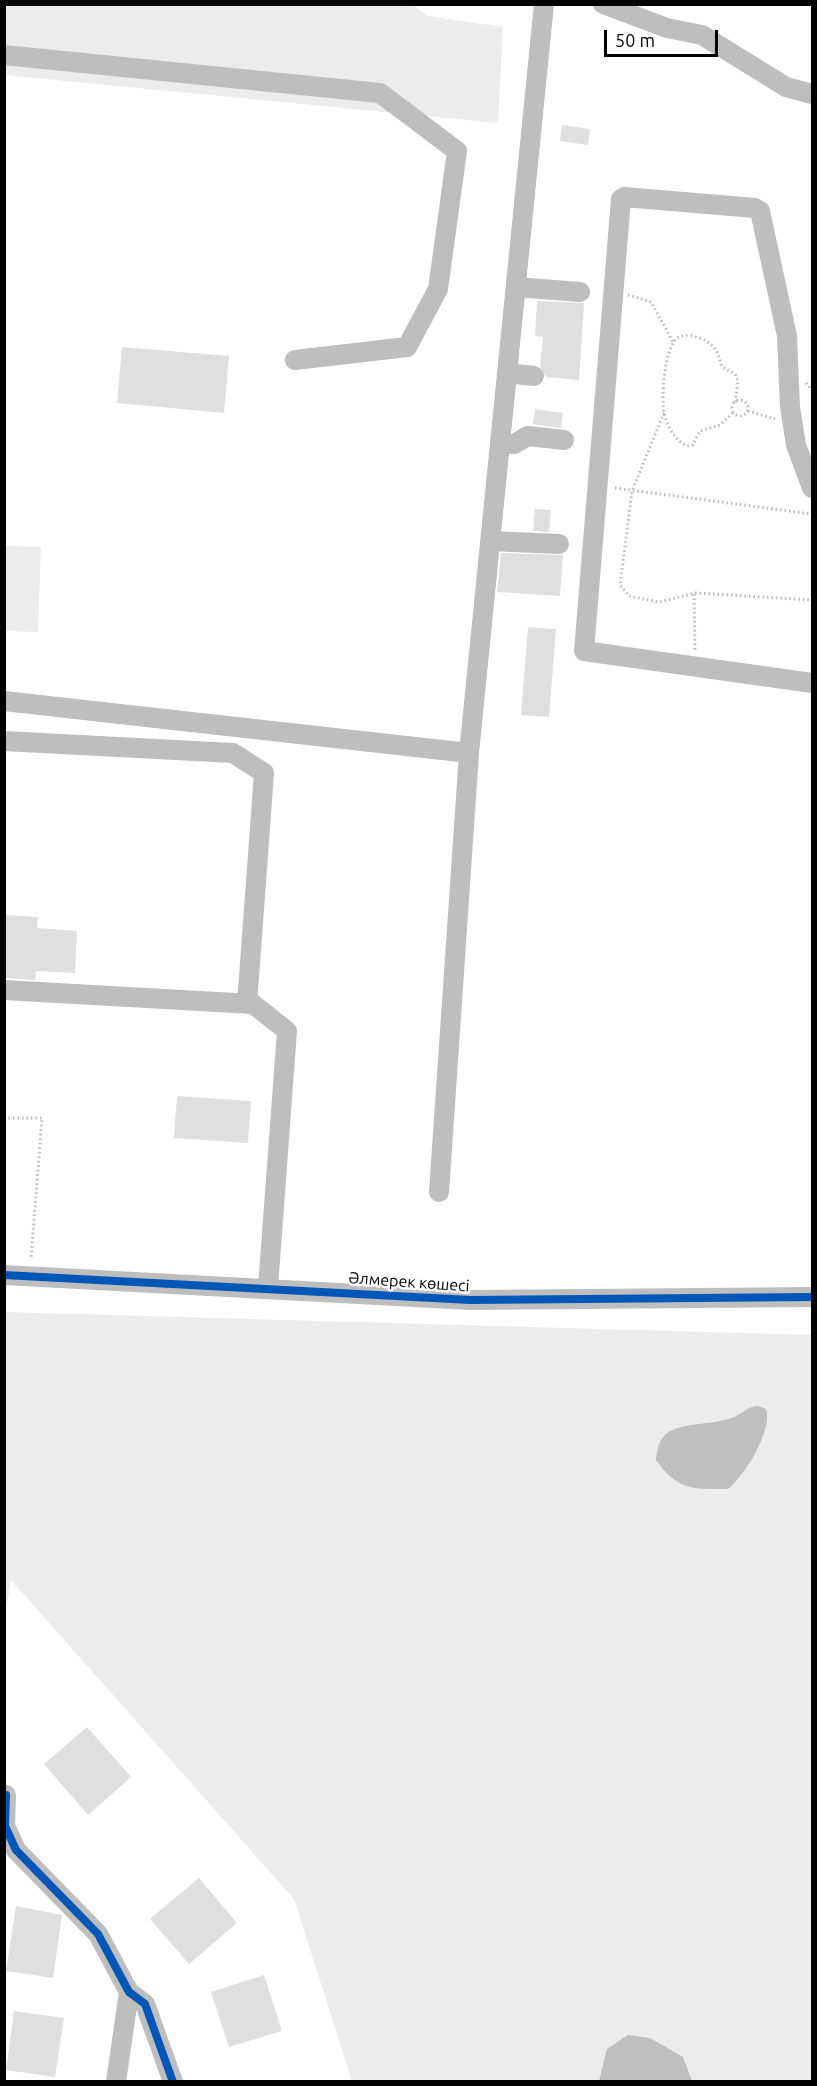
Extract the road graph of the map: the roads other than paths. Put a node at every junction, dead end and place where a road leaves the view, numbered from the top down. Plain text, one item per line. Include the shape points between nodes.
1 (544, 4) edge
2 (603, 4) edge
3 (4, 55) edge
4 (813, 94) edge
5 (516, 287) junction
6 (580, 292) dead end
7 (295, 360) dead end
8 (507, 373) junction
9 (534, 376) dead end
10 (564, 440) dead end
11 (500, 444) junction
12 (813, 488) edge
13 (490, 541) junction
14 (559, 544) dead end
15 (813, 682) edge
16 (4, 701) edge
17 (4, 741) edge
18 (469, 753) junction
19 (4, 990) edge
20 (247, 1004) junction
21 (439, 1192) dead end
22 (4, 1275) edge
23 (268, 1287) junction
24 (813, 1297) edge
25 (6, 1795) edge
26 (129, 1992) junction
27 (117, 2082) edge
28 (173, 2082) edge

1 - 5 street
2 - 4 street via 667,28 702,35 786,87
3 - 7 street via 380,93 457,150 438,290 407,347
5 - 6 street
5 - 8 street
8 - 9 street
8 - 11 street
10 - 11 street via 528,436 514,444
11 - 13 street
12 - 15 street via 796,445 787,336 760,211 624,197 584,651
13 - 14 street
13 - 18 street
16 - 18 street
17 - 20 street via 233,753 264,773
18 - 21 street
19 - 20 street
20 - 23 street via 253,1004 287,1031
22 - 23 street, Әлмерек көшесі
23 - 24 street, Әлмерек көшесі via 471,1300
25 - 26 street via 5,1826 16,1850 98,1934
26 - 27 street
26 - 28 street via 145,2004

